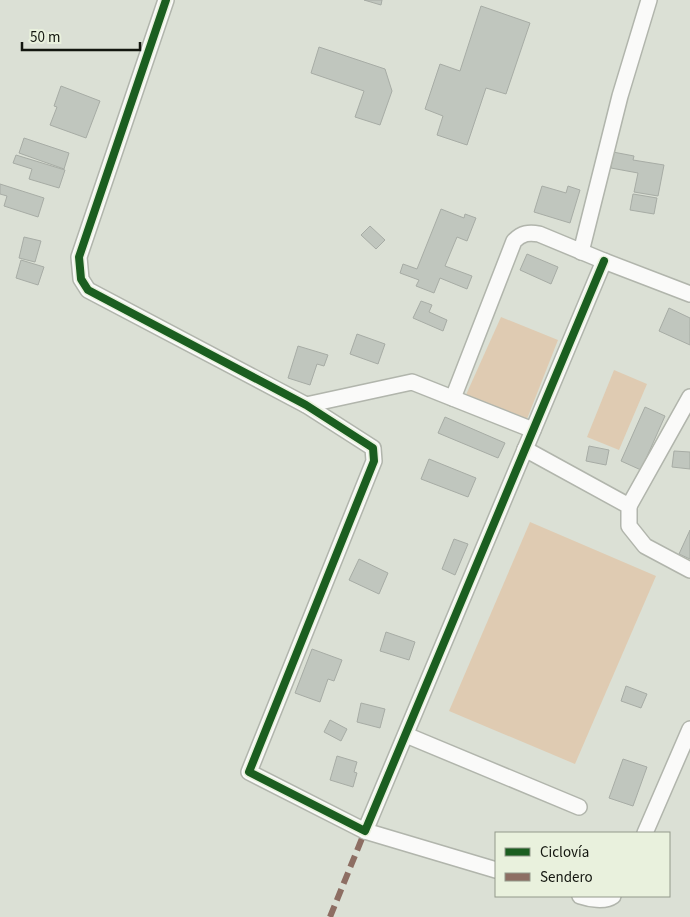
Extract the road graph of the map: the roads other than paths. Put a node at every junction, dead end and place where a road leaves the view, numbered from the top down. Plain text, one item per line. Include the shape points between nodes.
1 (166, 0) edge
2 (648, 0) edge
3 (581, 252) junction
4 (604, 261) junction
5 (690, 294) edge
6 (690, 397) edge
7 (453, 398) junction
8 (306, 405) junction
9 (533, 430) junction
10 (525, 448) junction
11 (629, 506) junction
12 (690, 570) edge
13 (690, 729) edge
14 (406, 735) junction
15 (579, 808) dead end
16 (365, 831) junction
17 (645, 832) edge
18 (495, 870) edge
19 (584, 897) edge
20 (612, 897) edge

1 - 8 street via 78,258 81,279 88,290
2 - 3 street
3 - 4 street
3 - 7 street via 528,232 514,240
4 - 5 street
4 - 9 street
6 - 11 street
7 - 8 street via 412,382
7 - 9 street
8 - 16 street via 373,448 374,461 249,772
9 - 10 street
10 - 11 street
10 - 14 street
11 - 12 street via 629,526 645,546
13 - 17 street
14 - 15 street
14 - 16 street
16 - 18 street
19 - 20 street

